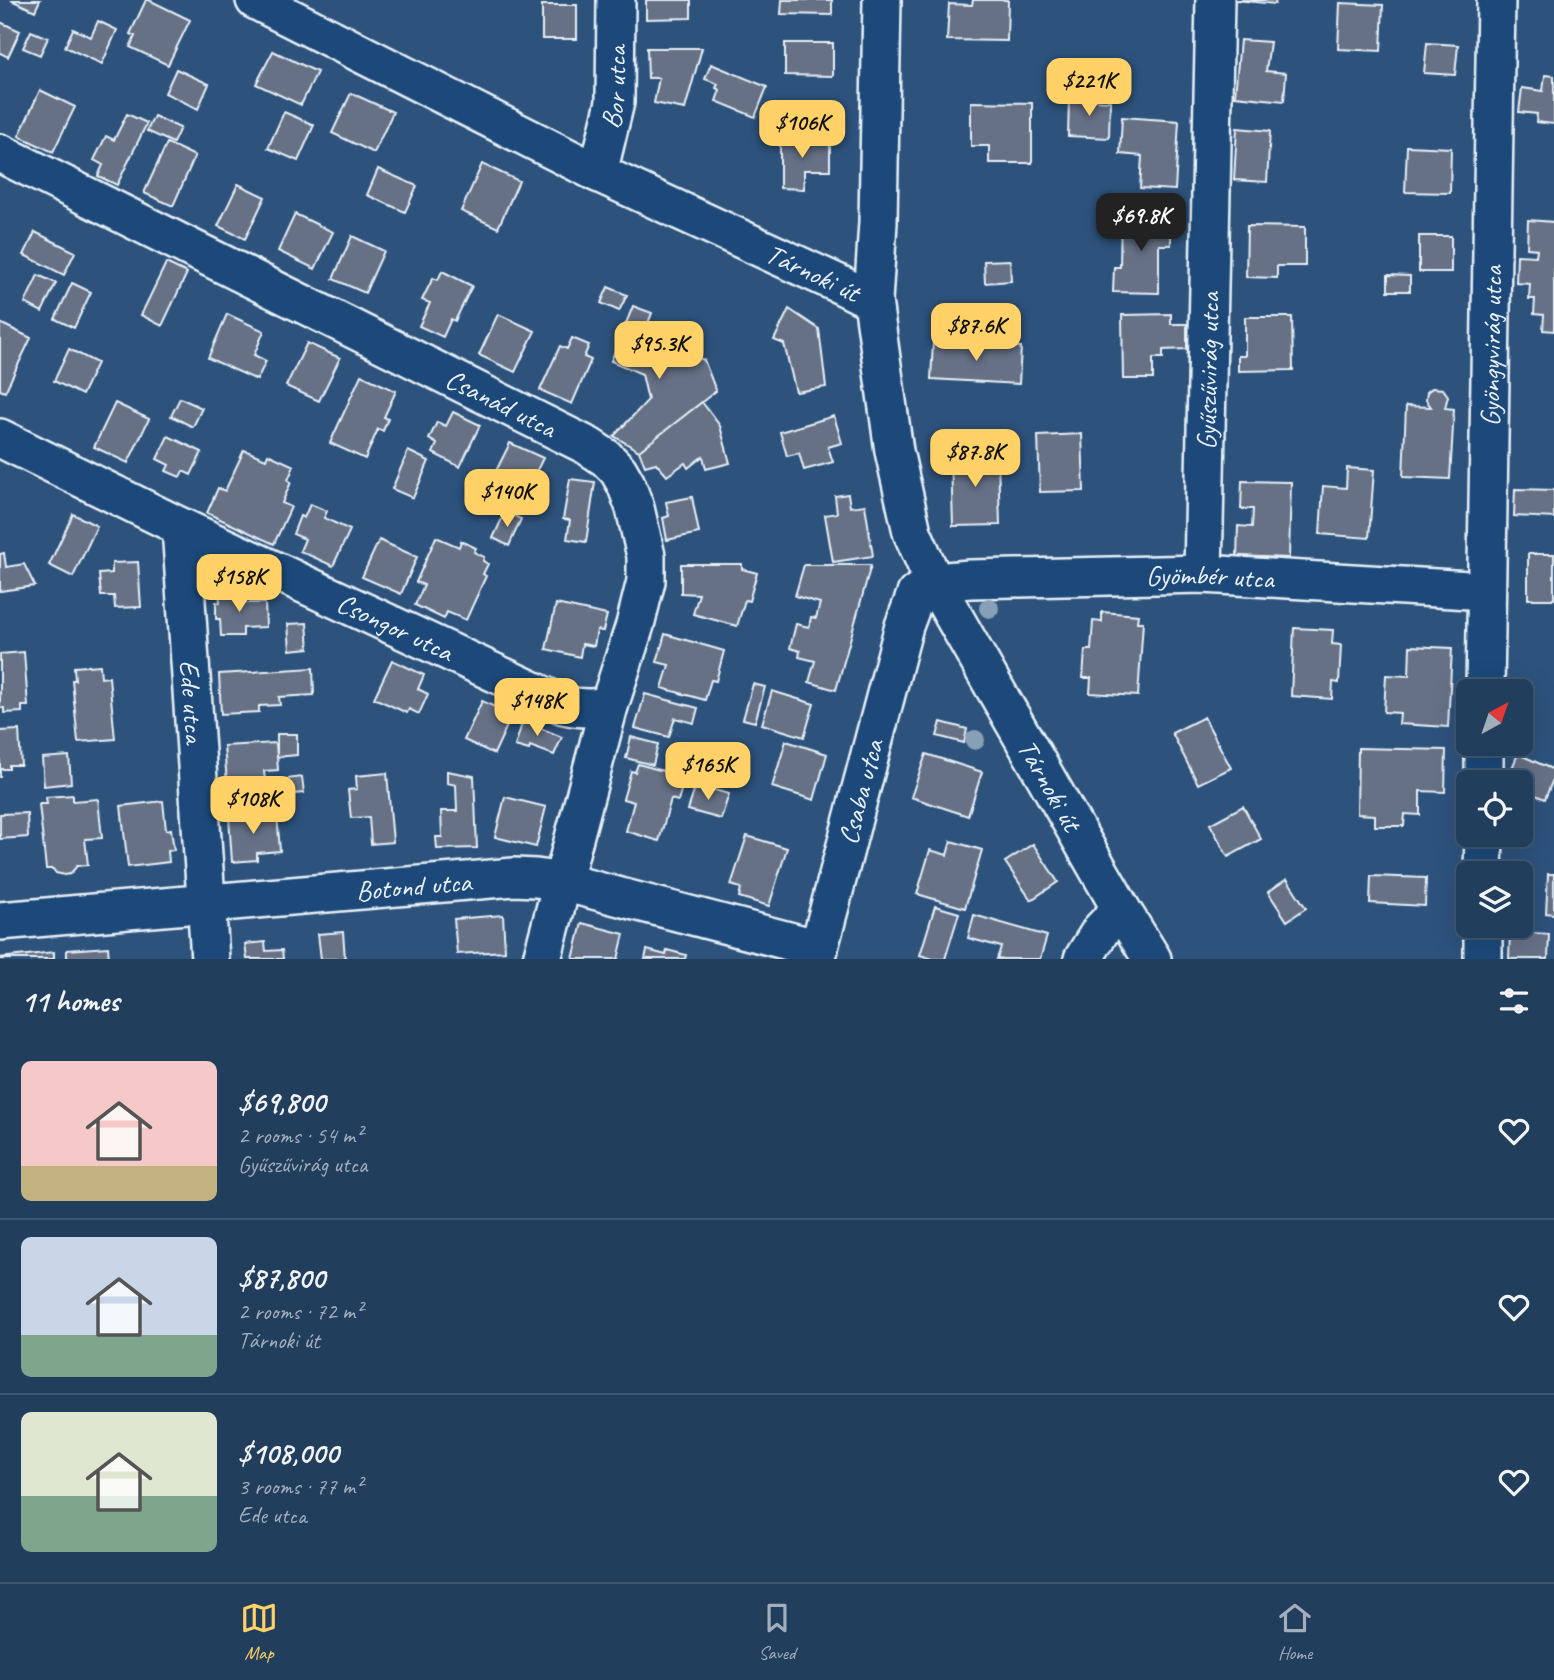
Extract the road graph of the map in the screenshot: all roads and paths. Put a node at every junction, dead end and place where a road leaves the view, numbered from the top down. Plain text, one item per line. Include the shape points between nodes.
1 (254, 0) edge
2 (616, 0) edge
3 (882, 0) edge
4 (1215, 0) edge
5 (1496, 0) edge
6 (0, 153) edge
7 (598, 173) junction
8 (873, 301) junction
9 (0, 438) edge
10 (181, 527) junction
11 (1203, 574) junction
12 (934, 582) junction
13 (1486, 591) junction
14 (904, 625) junction
15 (961, 627) junction
16 (1485, 679) edge
17 (565, 705) junction
18 (609, 706) junction
19 (596, 756) junction
20 (563, 882) junction
21 (205, 902) junction
22 (1121, 909) junction
23 (0, 920) edge
24 (1483, 938) edge
25 (818, 954) edge
26 (210, 959) edge
27 (542, 959) edge
28 (1083, 959) edge
29 (1152, 959) edge
30 (1483, 959) edge

1 - 7 street, Tárnoki út
2 - 7 street, Bor utca via 615,102
3 - 8 street
4 - 11 street, Gyűszűvirág utca
5 - 13 street, Gyöngyvirág utca
6 - 18 street, Csanád utca via 606,458 618,470 635,508 646,556 643,594
7 - 8 street, Tárnoki út
8 - 12 street, Tárnoki út via 894,451 912,531
9 - 10 street, Csongor utca
10 - 17 street, Csongor utca
10 - 21 street, Ede utca
11 - 12 street, Gyömbér utca
11 - 13 street, Gyömbér utca
12 - 14 street, Csaba utca via 916,594
12 - 15 street, Tárnoki út
13 - 16 street, Gyöngyvirág utca
14 - 15 street via 929,610 946,614
14 - 25 street, Csaba utca
15 - 22 street, Tárnoki út
17 - 18 street, Csongor utca via 580,709
17 - 19 street, Csongor utca via 583,727
18 - 19 street, Csanád utca
19 - 20 street, Csanád utca
20 - 21 street, Botond utca via 486,878
20 - 25 street, Botond utca
20 - 27 street, Csanád utca
21 - 23 street, Botond utca
21 - 26 street, Ede utca
22 - 28 street
22 - 29 street, Tárnoki út
24 - 30 street

